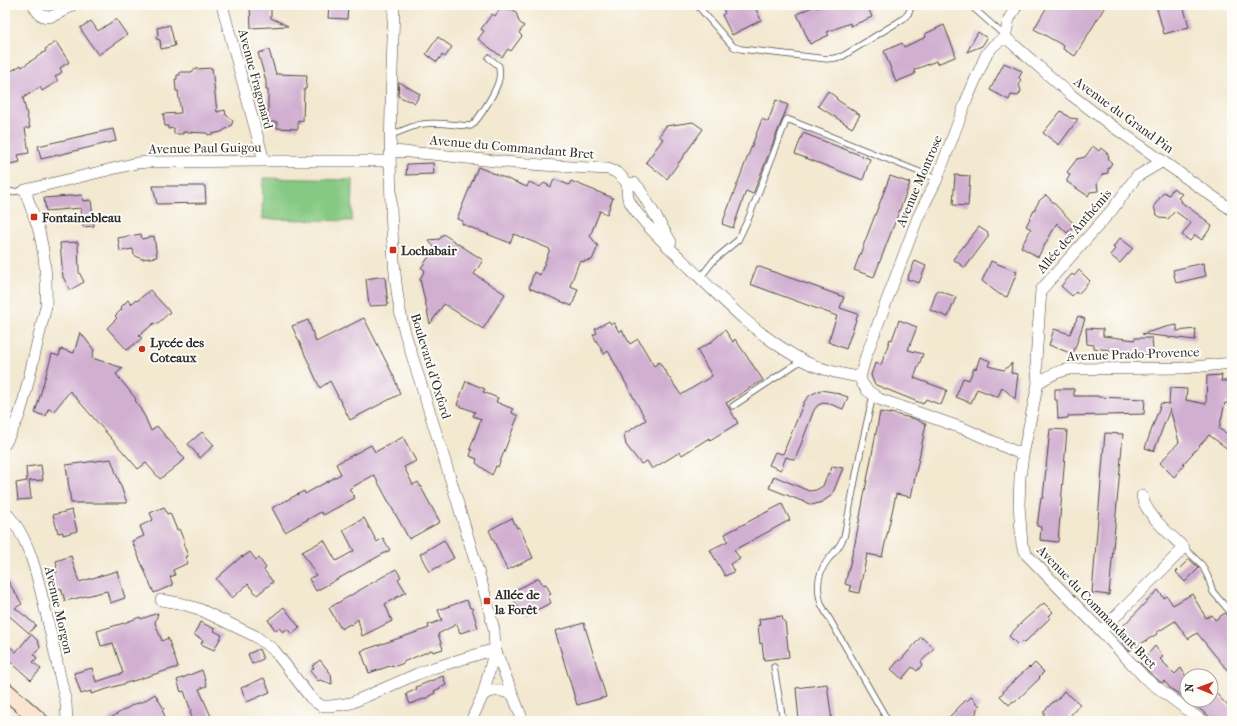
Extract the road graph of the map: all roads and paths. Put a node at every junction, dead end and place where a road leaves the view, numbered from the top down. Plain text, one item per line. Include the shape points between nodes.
1 (34, 5) edge
2 (72, 5) edge
3 (222, 5) edge
4 (394, 5) edge
5 (697, 5) edge
6 (912, 5) edge
7 (970, 5) edge
8 (1017, 5) edge
9 (1005, 37) junction
10 (489, 58) dead end
11 (390, 135) junction
12 (390, 156) junction
13 (264, 160) junction
14 (1163, 161) junction
15 (937, 179) junction
16 (25, 190) junction
17 (5, 193) edge
18 (1232, 210) edge
19 (700, 278) junction
20 (803, 360) junction
21 (1232, 363) edge
22 (860, 377) junction
23 (1038, 383) junction
24 (873, 395) junction
25 (733, 406) dead end
26 (5, 444) edge
27 (1023, 455) junction
28 (1142, 496) dead end
29 (5, 512) edge
30 (1184, 548) junction
31 (162, 600) dead end
32 (1232, 614) edge
33 (1101, 630) junction
34 (496, 649) junction
35 (774, 667) dead end
36 (5, 690) edge
37 (483, 695) junction
38 (513, 695) junction
39 (40, 721) edge
40 (67, 721) edge
41 (471, 721) edge
42 (523, 721) edge
43 (783, 721) edge
44 (888, 721) edge
45 (1202, 721) edge

1 - 2 street via 40,15 46,17 53,16
3 - 13 street, Avenue Fragonard
4 - 11 street, Boulevard d'Oxford
5 - 6 lane via 734,46 741,49 827,58 843,56 903,19
7 - 9 lane
8 - 9 street via 1009,19
9 - 14 street, Avenue du Grand Pin via 1070,94
9 - 15 street, Avenue Montrose via 986,55
10 - 11 lane via 499,66 499,78 477,121 471,126 430,123
11 - 12 street, Boulevard d'Oxford
12 - 13 street, Avenue Paul Guigou
12 - 19 street, Avenue du Commandant Bret via 411,152 508,163 608,169 618,173 627,183 634,183 639,188 684,262
12 - 34 street, Boulevard d'Oxford via 394,266 400,315 490,612
13 - 16 street, Avenue Paul Guigou via 137,163
14 - 18 street, Avenue du Grand Pin
14 - 23 street, Allée des Anthémis via 1136,177 1112,210 1041,290 1036,360
15 - 19 lane via 787,119 738,240 714,260
15 - 22 street, Avenue Montrose via 918,217
16 - 17 lane
16 - 26 street via 42,244 46,306 24,399
19 - 20 street, Avenue du Commandant Bret via 744,319
20 - 22 street, Avenue du Commandant Bret via 838,374
20 - 25 lane
21 - 23 street, Avenue Prado-Provence via 1184,368 1070,369 1059,371
22 - 24 street via 862,384
23 - 27 street, Allée des Anthémis
24 - 27 street via 965,429
24 - 44 lane via 844,538 823,567 818,594 821,604
27 - 33 street, Avenue du Commandant Bret via 1019,505 1022,545 1027,555
28 - 30 street via 1148,512
29 - 40 street, Avenue Morgon via 24,540 36,571 66,703
30 - 32 lane via 1202,565 1213,592
30 - 33 street
31 - 34 street via 199,609 255,636 274,650 310,698 322,706 350,703 427,670
33 - 45 street, Avenue du Commandant Bret via 1146,679
34 - 37 street
34 - 38 street, Boulevard d'Oxford
35 - 43 lane
36 - 39 main road
37 - 38 street via 497,690
37 - 41 street
38 - 42 street, Boulevard d'Oxford

